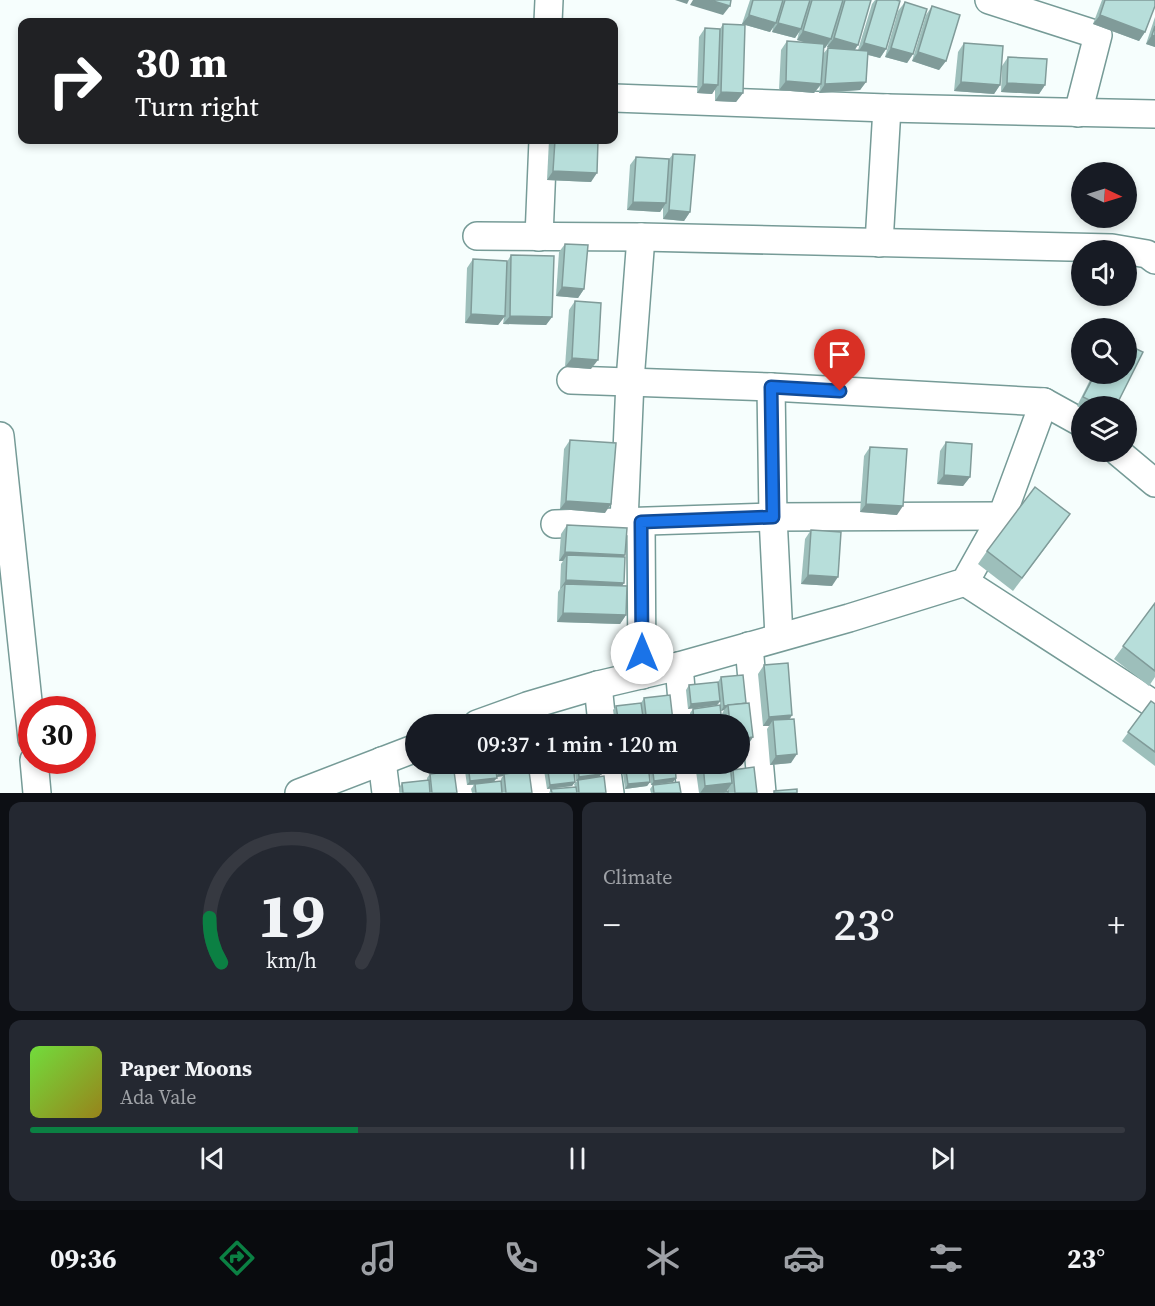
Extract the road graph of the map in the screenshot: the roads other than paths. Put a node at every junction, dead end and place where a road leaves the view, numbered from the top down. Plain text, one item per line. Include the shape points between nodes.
1 (549, 0) edge
2 (989, 0) edge
3 (549, 18) edge
4 (618, 98) edge
5 (887, 108) junction
6 (1078, 113) junction
7 (1155, 114) edge
8 (543, 144) edge
9 (477, 236) dead end
10 (539, 237) junction
11 (641, 237) junction
12 (879, 243) junction
13 (1155, 260) edge
14 (571, 380) dead end
15 (630, 381) junction
16 (771, 387) junction
17 (1044, 402) junction
18 (1071, 417) edge
19 (0, 436) edge
20 (1130, 462) edge
21 (1155, 483) edge
22 (1002, 516) junction
23 (773, 517) junction
24 (633, 522) junction
25 (555, 524) dead end
26 (965, 582) junction
27 (779, 638) junction
28 (749, 646) junction
29 (12, 662) edge
30 (679, 666) junction
31 (642, 675) junction
32 (598, 685) junction
33 (21, 696) edge
34 (1155, 705) edge
35 (530, 714) edge
36 (601, 714) edge
37 (683, 714) edge
38 (405, 752) edge
39 (382, 761) junction
40 (35, 774) edge
41 (459, 774) edge
42 (534, 774) edge
43 (607, 774) edge
44 (689, 774) edge
45 (305, 792) edge
46 (37, 793) edge
47 (386, 793) edge
48 (461, 793) edge
49 (537, 793) edge
50 (610, 793) edge
51 (691, 793) edge
52 (762, 793) edge

1 - 3 street
2 - 6 street via 1098,35
4 - 5 street
5 - 6 street
5 - 12 street
6 - 7 street
8 - 10 street
9 - 10 street
10 - 11 street
11 - 12 street
11 - 15 street
12 - 13 street via 1112,248 1147,254
14 - 15 street
15 - 16 street
15 - 24 street
16 - 17 street
16 - 23 street
17 - 18 street
17 - 22 street
19 - 29 street
20 - 21 street
22 - 23 street
22 - 26 street
23 - 24 street
23 - 27 street
24 - 25 street
24 - 31 street
26 - 27 street
26 - 34 street
27 - 28 street
28 - 30 street
28 - 52 street
29 - 33 street
30 - 31 street
30 - 37 street
31 - 32 street
32 - 35 street
32 - 36 street
38 - 39 street
39 - 45 street
39 - 47 street
40 - 46 street
41 - 48 street
42 - 49 street
43 - 50 street
44 - 51 street

